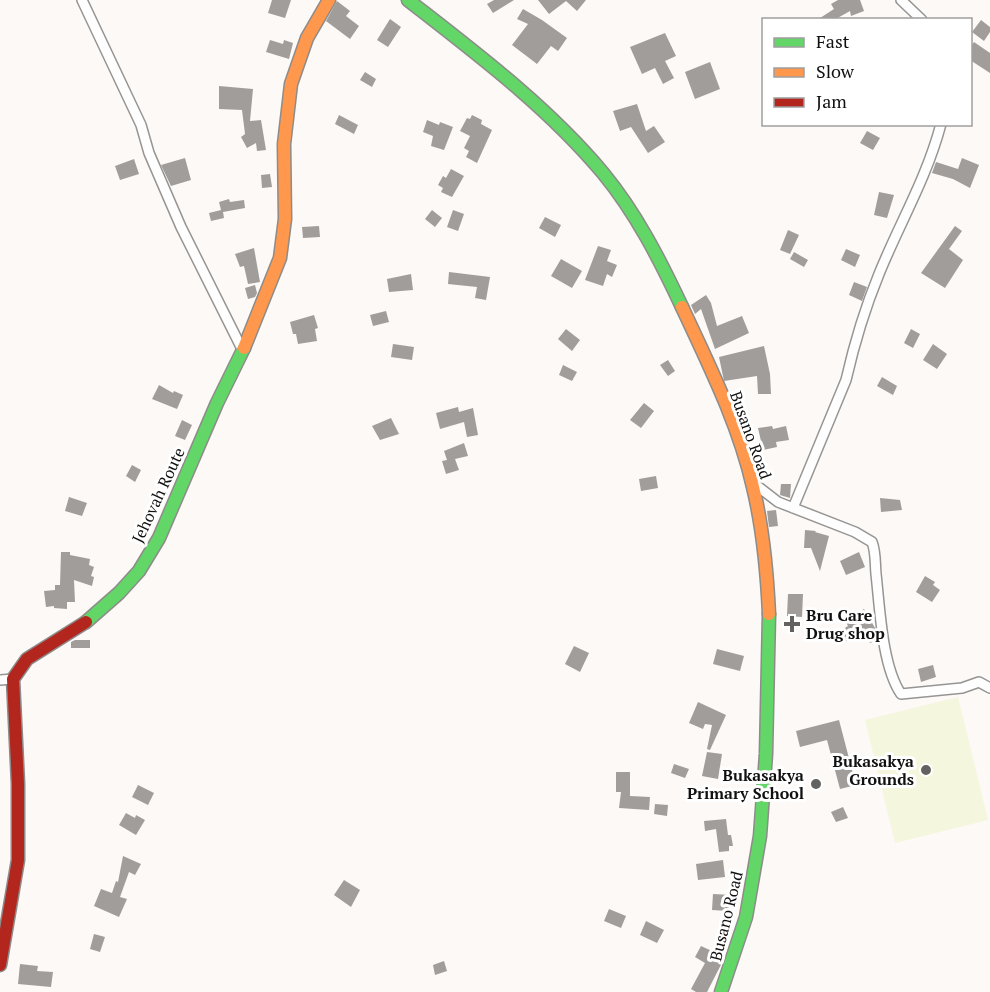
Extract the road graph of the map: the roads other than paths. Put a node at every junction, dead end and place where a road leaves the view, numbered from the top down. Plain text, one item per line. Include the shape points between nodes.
1 (82, 0) edge
2 (329, 0) edge
3 (408, 0) edge
4 (901, 0) edge
5 (920, 18) edge
6 (940, 126) edge
7 (243, 351) junction
8 (752, 482) junction
9 (793, 508) junction
10 (6, 679) edge
11 (990, 688) edge
12 (0, 965) edge
13 (721, 992) edge

1 - 7 street via 141,125 182,228
2 - 7 street, Jehovah Route via 307,38 291,84 284,144 284,239
3 - 8 street, Busano Road via 508,80 588,156 624,203 679,298
4 - 5 street
6 - 9 street via 927,172 879,275 840,398
7 - 10 street, Jehovah Route via 159,538 139,571 80,627 27,660
8 - 9 street
8 - 13 street, Busano Road via 761,522 769,600 765,774 759,846 746,917
9 - 11 street via 872,542 890,670 901,694 962,688 978,682
10 - 12 street, Jehovah Route via 18,784 18,860

